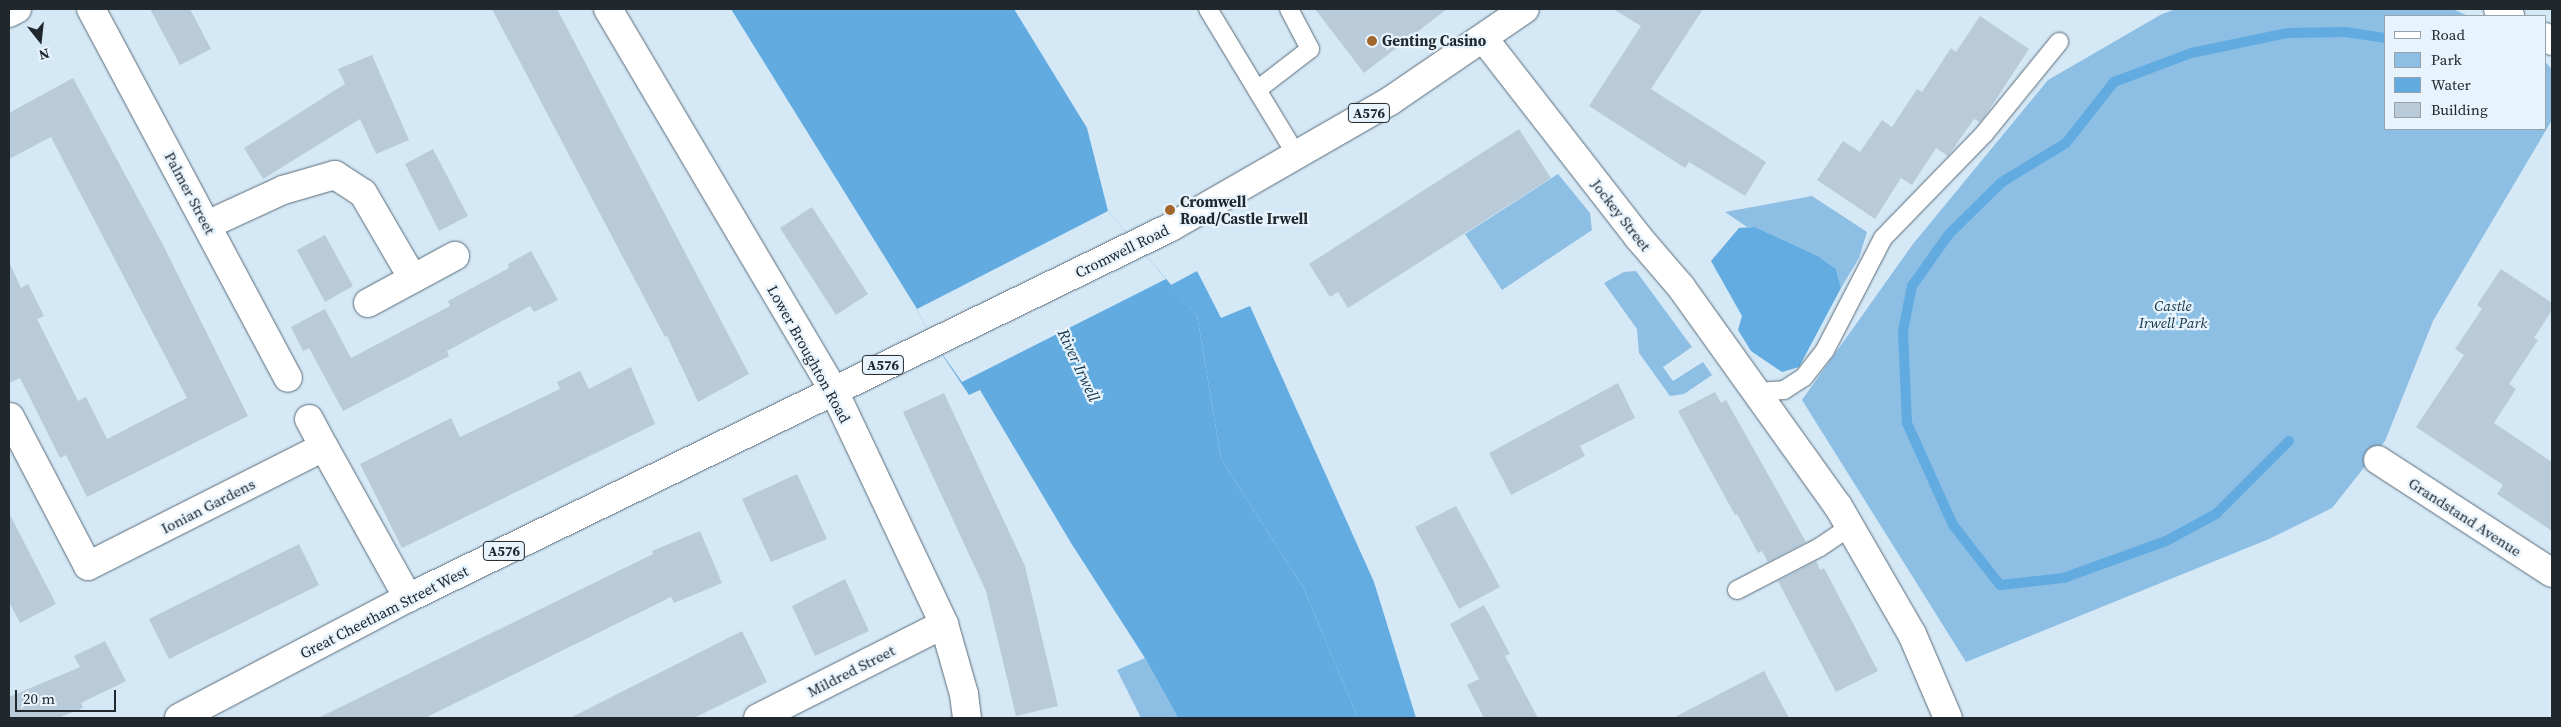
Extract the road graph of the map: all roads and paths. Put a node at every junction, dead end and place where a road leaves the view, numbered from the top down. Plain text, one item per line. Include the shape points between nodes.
1 (17, 9) edge
2 (91, 9) edge
3 (608, 9) edge
4 (1208, 9) edge
5 (1289, 9) edge
6 (1525, 9) edge
7 (9, 13) edge
8 (1484, 39) junction
9 (2059, 42) dead end
10 (1257, 90) junction
11 (1297, 156) junction
12 (207, 225) junction
13 (455, 256) dead end
14 (413, 279) junction
15 (368, 303) dead end
16 (288, 378) dead end
17 (833, 390) junction
18 (1757, 392) junction
19 (10, 417) dead end
20 (309, 419) dead end
21 (324, 448) junction
22 (2378, 460) dead end
23 (1851, 526) junction
24 (2552, 573) edge
25 (1737, 590) dead end
26 (408, 598) junction
27 (944, 624) junction
28 (179, 718) edge
29 (758, 718) edge
30 (967, 718) edge
31 (1948, 718) edge

1 - 7 main road
2 - 12 main road, Palmer Street
3 - 17 main road, Lower Broughton Road
4 - 10 lane
5 - 10 lane via 1310,49
6 - 8 main road, Cromwell Road / A576
8 - 11 main road, Cromwell Road / A576
8 - 18 main road, Jockey Street via 1638,237 1681,287
9 - 18 lane via 1984,134 1883,238 1824,350 1804,376 1784,390
10 - 11 lane
11 - 17 main road, Cromwell Road / A576 via 1136,244
12 - 14 main road via 283,190 335,175 363,193
12 - 16 main road, Palmer Street
13 - 14 main road
14 - 15 main road
17 - 26 main road, Great Cheetham Street West / A576
17 - 27 main road, Lower Broughton Road
18 - 23 main road, Jockey Street
19 - 21 main road, Ionian Gardens via 88,566
20 - 21 main road
21 - 26 main road
22 - 24 main road, Grandstand Avenue
23 - 25 lane via 1820,548
23 - 31 main road, Jockey Street via 1912,634
26 - 28 main road, Great Cheetham Street West / A576
27 - 29 main road, Mildred Street
27 - 30 main road, Lower Broughton Road via 964,694

